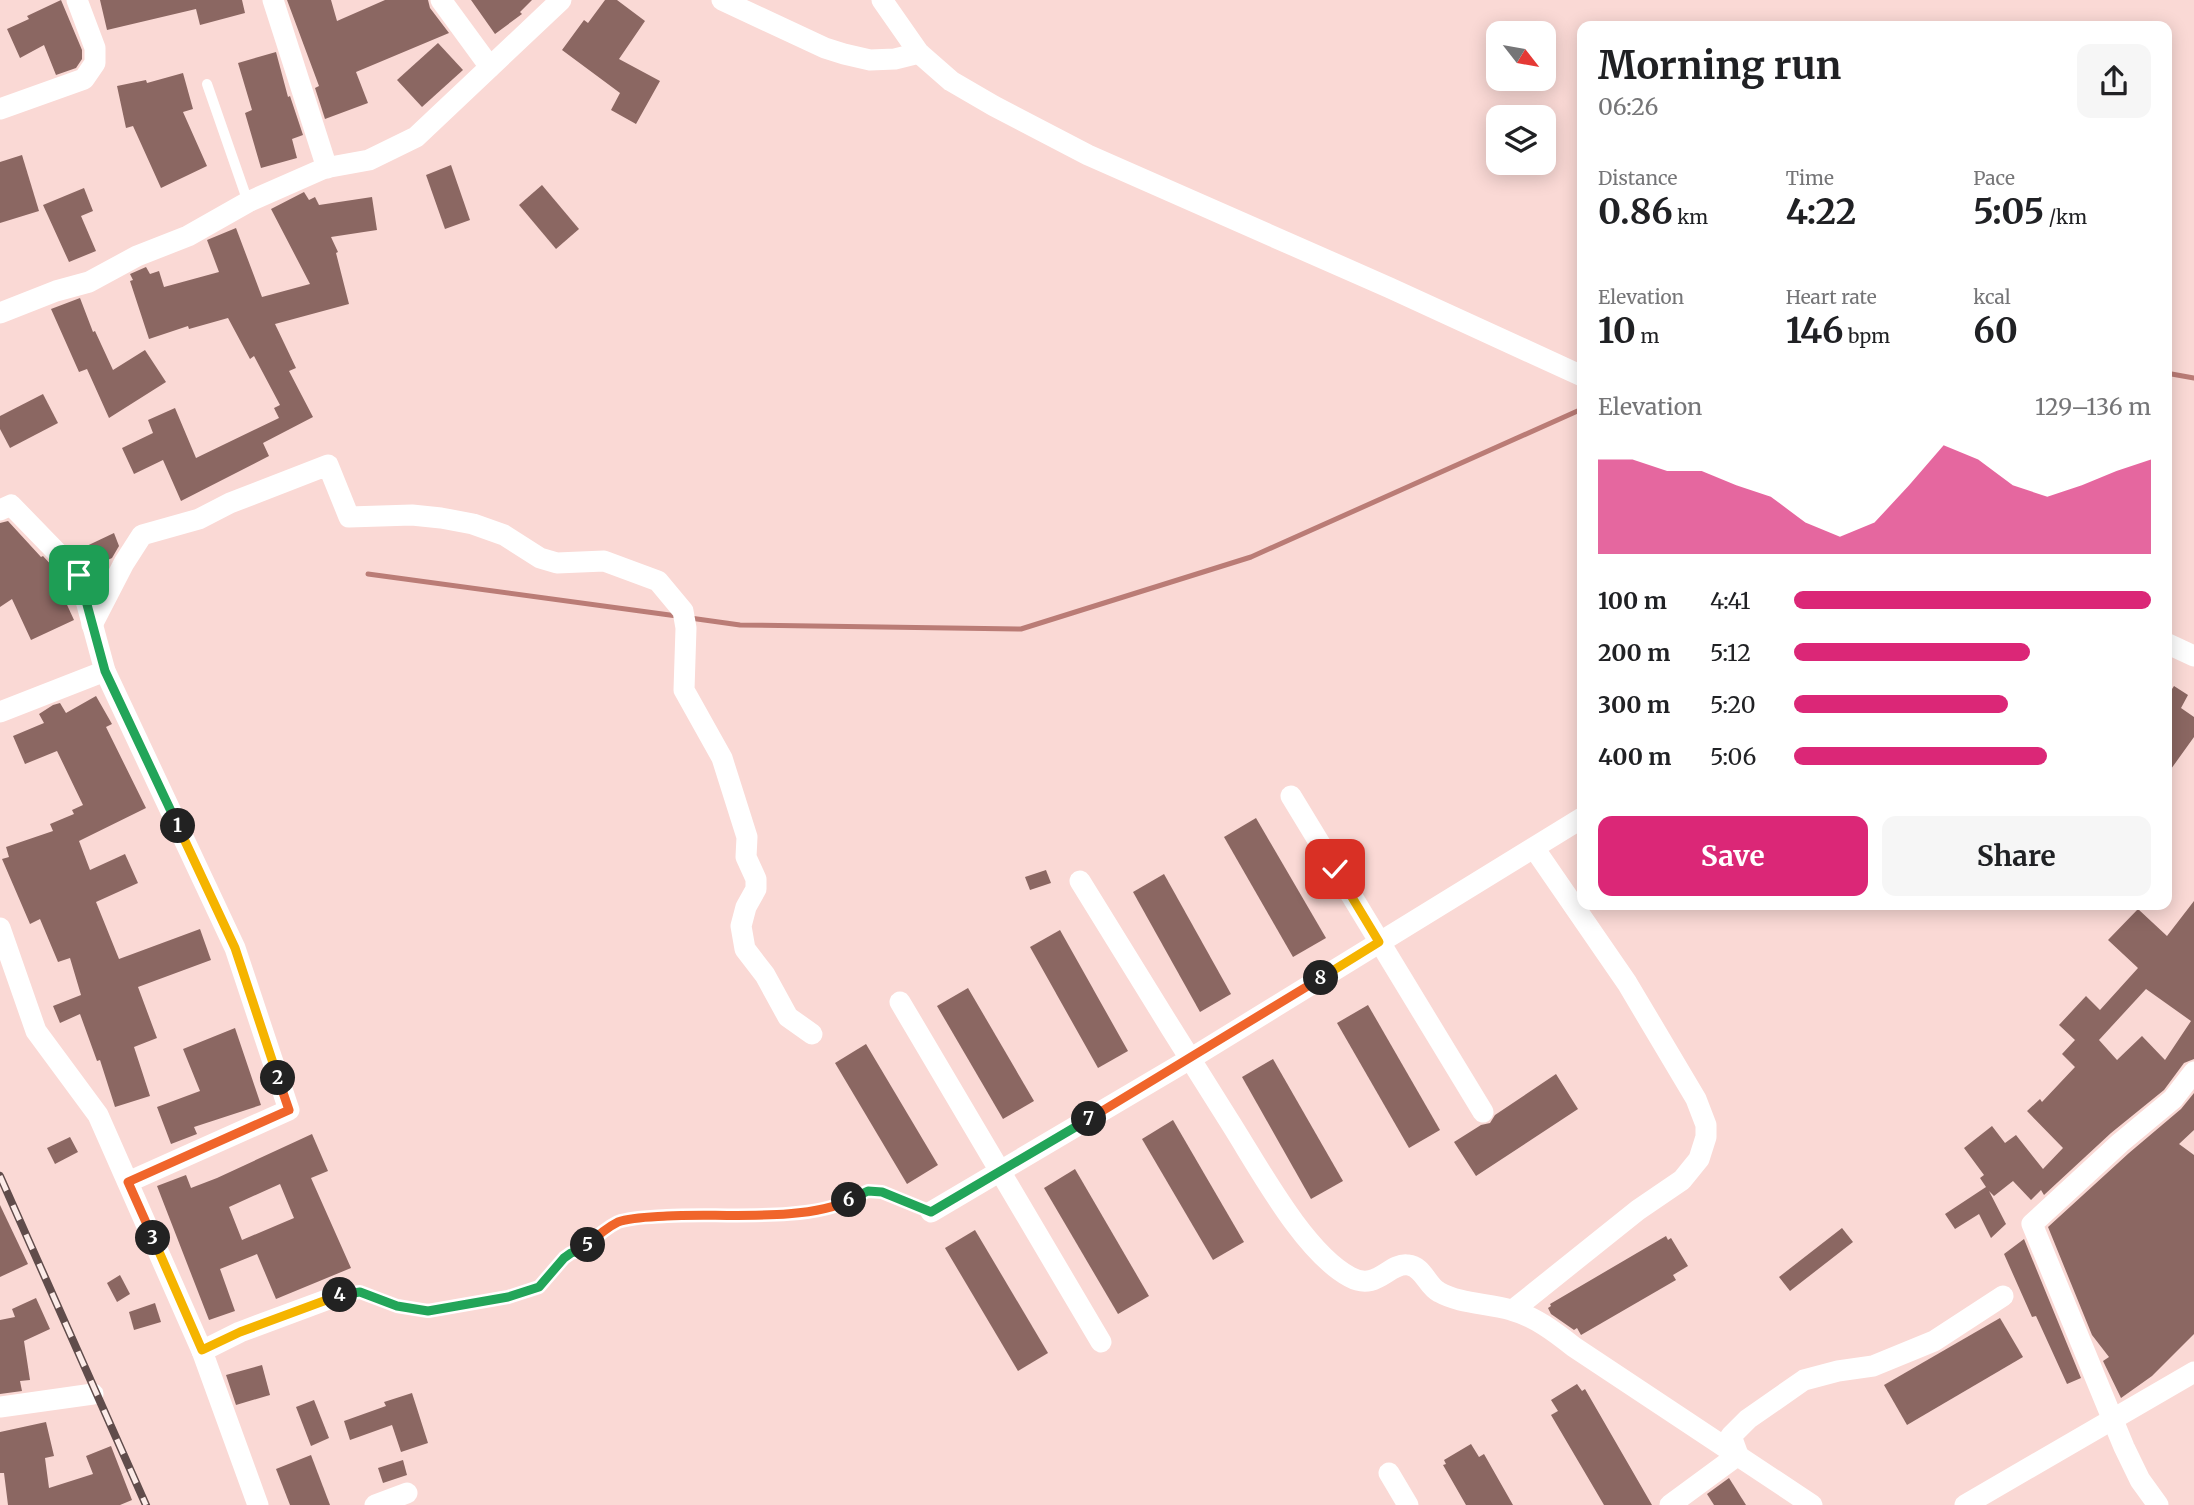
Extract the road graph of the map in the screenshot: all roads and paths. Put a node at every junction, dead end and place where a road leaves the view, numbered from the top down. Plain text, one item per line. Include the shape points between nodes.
1 (78, 0) edge
2 (273, 0) edge
3 (441, 0) edge
4 (561, 0) edge
5 (722, 0) edge
6 (882, 0) edge
7 (913, 45) junction
8 (490, 67) junction
9 (207, 84) dead end
10 (0, 109) edge
11 (327, 168) junction
12 (248, 202) junction
13 (0, 313) edge
14 (1577, 374) edge
15 (0, 510) edge
16 (92, 625) junction
17 (2172, 646) edge
18 (2194, 656) edge
19 (105, 671) junction
20 (0, 712) edge
21 (1291, 796) dead end
22 (1577, 821) edge
23 (1534, 848) junction
24 (1080, 881) dead end
25 (1577, 910) edge
26 (1577, 910) edge
27 (0, 928) edge
28 (1379, 942) junction
29 (900, 1002) dead end
30 (812, 1034) dead end
31 (1190, 1059) junction
32 (2194, 1072) edge
33 (1483, 1112) dead end
34 (999, 1172) junction
35 (128, 1182) junction
36 (931, 1212) joint
37 (337, 1296) joint
38 (2003, 1296) dead end
39 (1513, 1310) junction
40 (1101, 1342) dead end
41 (202, 1350) junction
42 (2194, 1372) edge
43 (93, 1394) dead end
44 (0, 1407) edge
45 (2113, 1419) junction
46 (1738, 1455) junction
47 (1389, 1473) dead end
48 (407, 1493) dead end
49 (258, 1505) edge
50 (375, 1505) edge
51 (1408, 1505) edge
52 (1670, 1505) edge
53 (1812, 1505) edge
54 (1965, 1505) edge
55 (2158, 1505) edge

1 - 10 street via 95,48 95,63 84,79
2 - 11 street
3 - 8 street
4 - 8 street
5 - 7 street via 825,48 870,60 895,59
6 - 7 street
7 - 14 street via 951,81 1088,155
8 - 11 street via 416,137 369,160
9 - 12 lane
11 - 12 street
12 - 13 street via 89,282
15 - 16 street via 11,505 79,575
16 - 19 street
16 - 30 street via 142,536 199,519 328,465 349,517 441,517 504,535 540,558 557,563 604,561 658,582 683,611 684,690 722,758 747,837 746,857 756,889 741,926 745,949 788,1017
17 - 18 street
19 - 20 street
19 - 35 street via 235,948 289,1110
21 - 28 street
22 - 23 street
23 - 25 street
23 - 28 street
24 - 31 street
26 - 39 street via 1628,983 1696,1099 1706,1137 1699,1159 1682,1180
27 - 35 street via 36,1031 98,1115
28 - 31 street
28 - 33 street
29 - 34 street
31 - 34 street
31 - 39 street via 1291,1219 1341,1272 1366,1282 1409,1265 1437,1292
32 - 45 street via 2173,1099 2032,1224
34 - 36 street
34 - 40 street
35 - 41 street
36 - 37 path via 868,1191 843,1203 792,1213 621,1221 583,1250 564,1258 539,1287 508,1297 428,1311 397,1306 360,1292
37 - 41 street
38 - 46 street via 1934,1341 1873,1366 1804,1380 1731,1436
39 - 46 street via 1550,1328
41 - 49 street
42 - 45 street
43 - 44 street
45 - 54 street
45 - 55 street via 2140,1480
46 - 52 street
46 - 53 street
47 - 51 street
48 - 50 street

